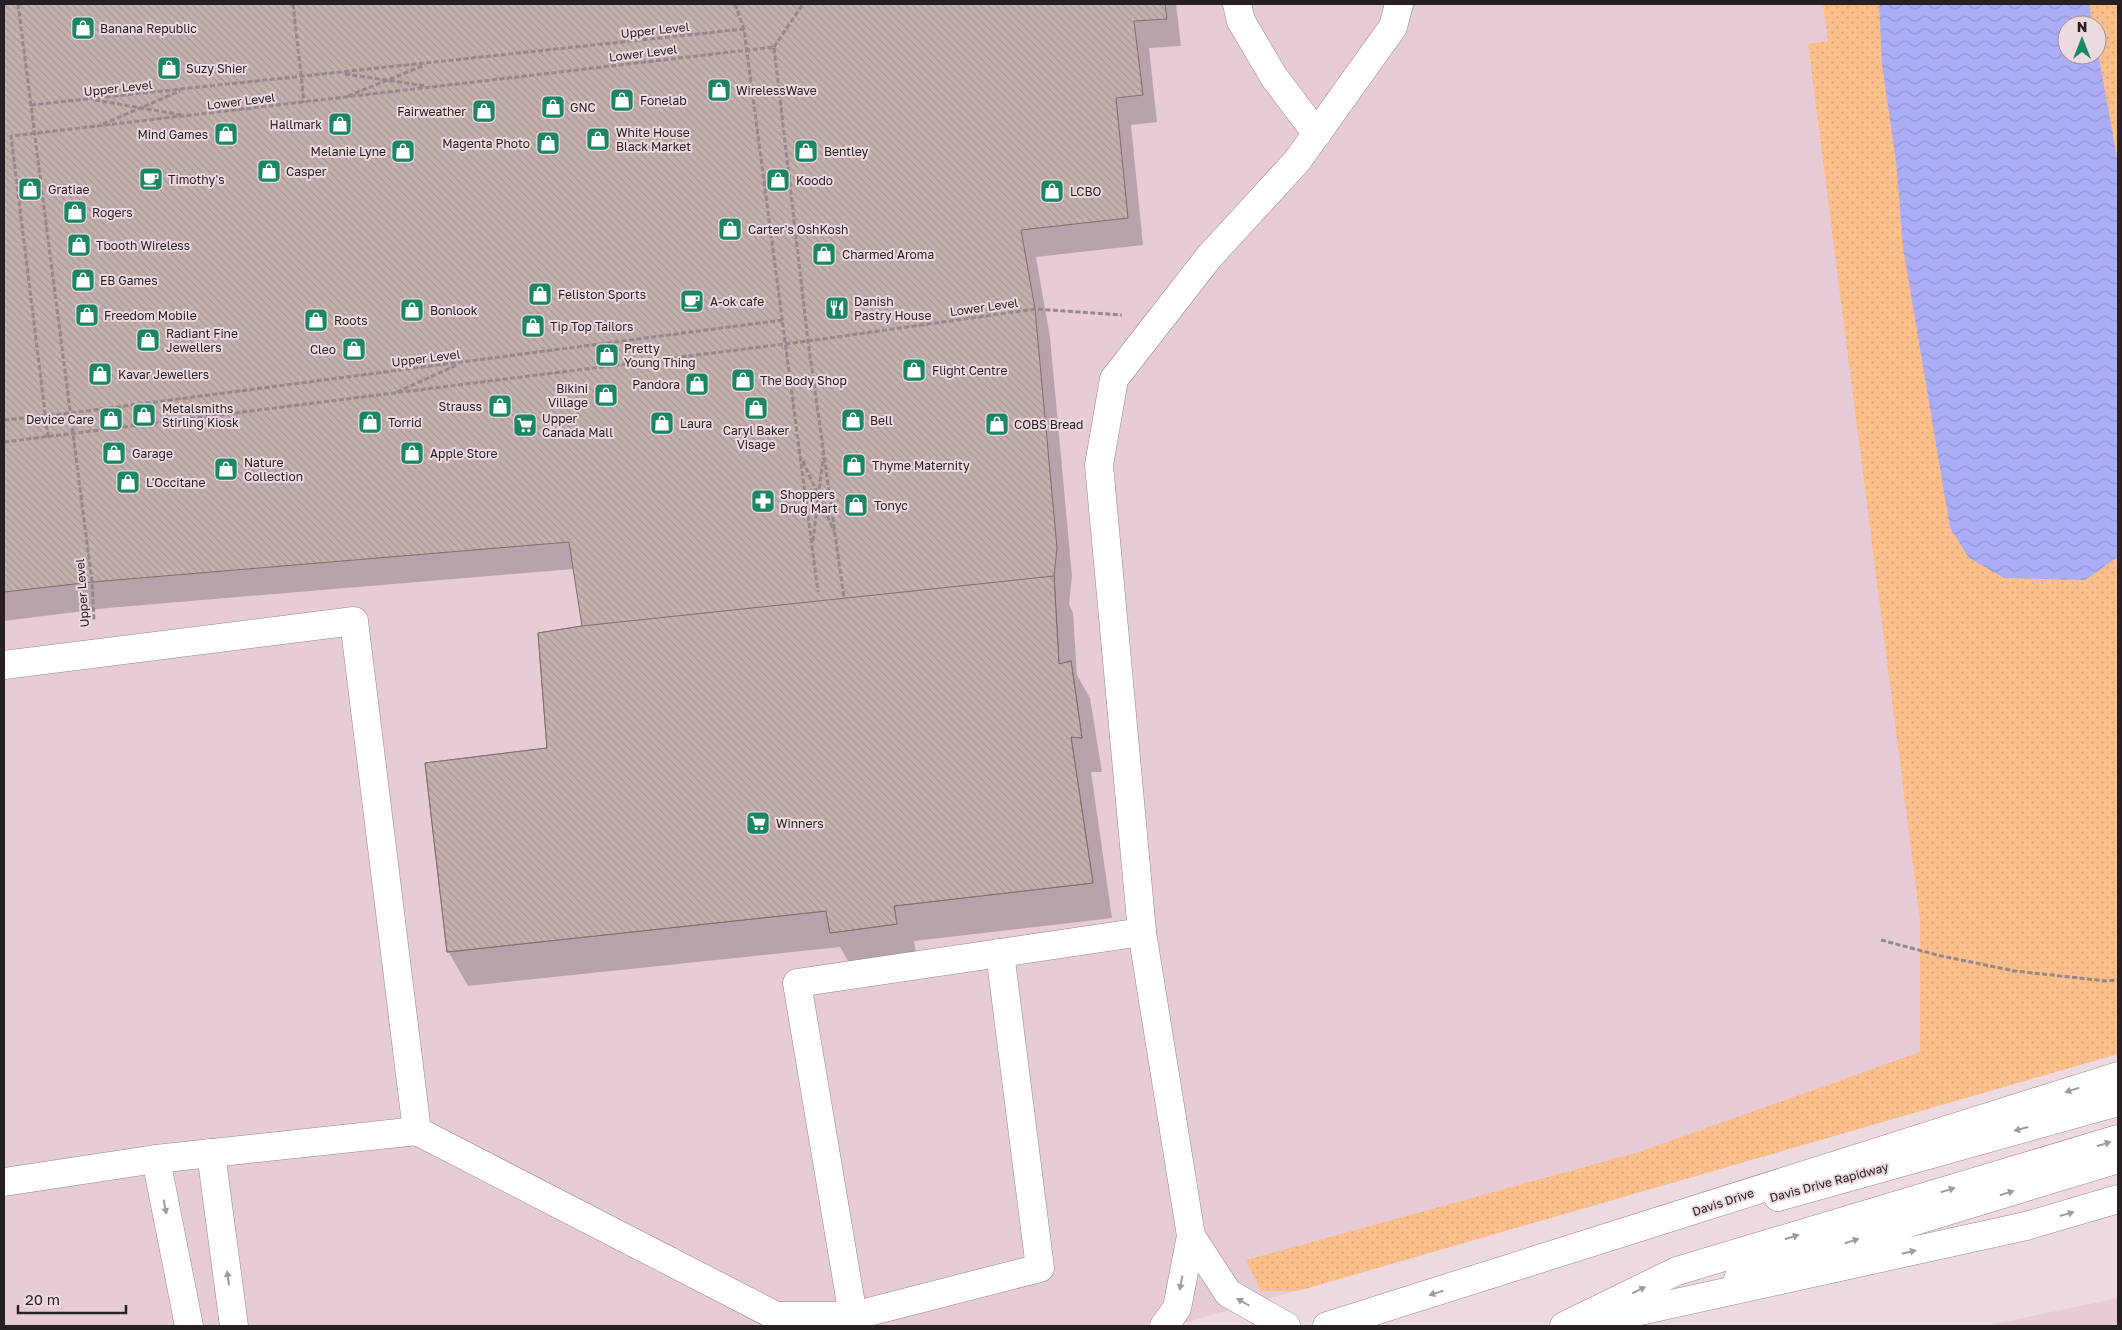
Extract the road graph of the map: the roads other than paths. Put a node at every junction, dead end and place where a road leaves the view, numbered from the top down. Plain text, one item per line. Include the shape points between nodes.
1 (1237, 4) edge
2 (1399, 4) edge
3 (1317, 134) junction
4 (4, 665) edge
5 (1142, 932) junction
6 (1000, 953) junction
7 (2118, 1076) edge
8 (2118, 1102) edge
9 (416, 1131) junction
10 (2118, 1139) edge
11 (211, 1153) junction
12 (156, 1159) junction
13 (2118, 1160) edge
14 (4, 1182) edge
15 (2118, 1199) edge
16 (1191, 1236) junction
17 (1483, 1278) junction
18 (1640, 1312) junction
19 (853, 1316) junction
20 (189, 1326) edge
21 (234, 1326) edge
22 (1164, 1326) edge
23 (1286, 1326) edge
24 (1327, 1326) edge
25 (1566, 1326) edge

1 - 3 main road via 1241,21 1274,77
2 - 3 main road via 1393,27
3 - 5 main road via 1297,161 1209,257 1114,378 1099,465
4 - 9 main road via 354,620
5 - 6 main road
5 - 16 main road
6 - 19 main road via 1040,1268
6 - 19 main road via 796,983
7 -> 17 main road, Davis Drive
8 -> 17 main road, Davis Drive Rapidway
9 - 11 main road
9 - 19 main road via 776,1316
25 -> 10 main road via 1677,1271
11 - 12 main road
21 -> 11 main road
12 - 14 main road
12 -> 20 main road
18 -> 13 main road via 1921,1219
18 -> 15 main road via 2026,1226
16 -> 22 main road via 1177,1308
23 -> 16 main road via 1228,1293
17 -> 24 main road, Davis Drive
18 - 25 main road

